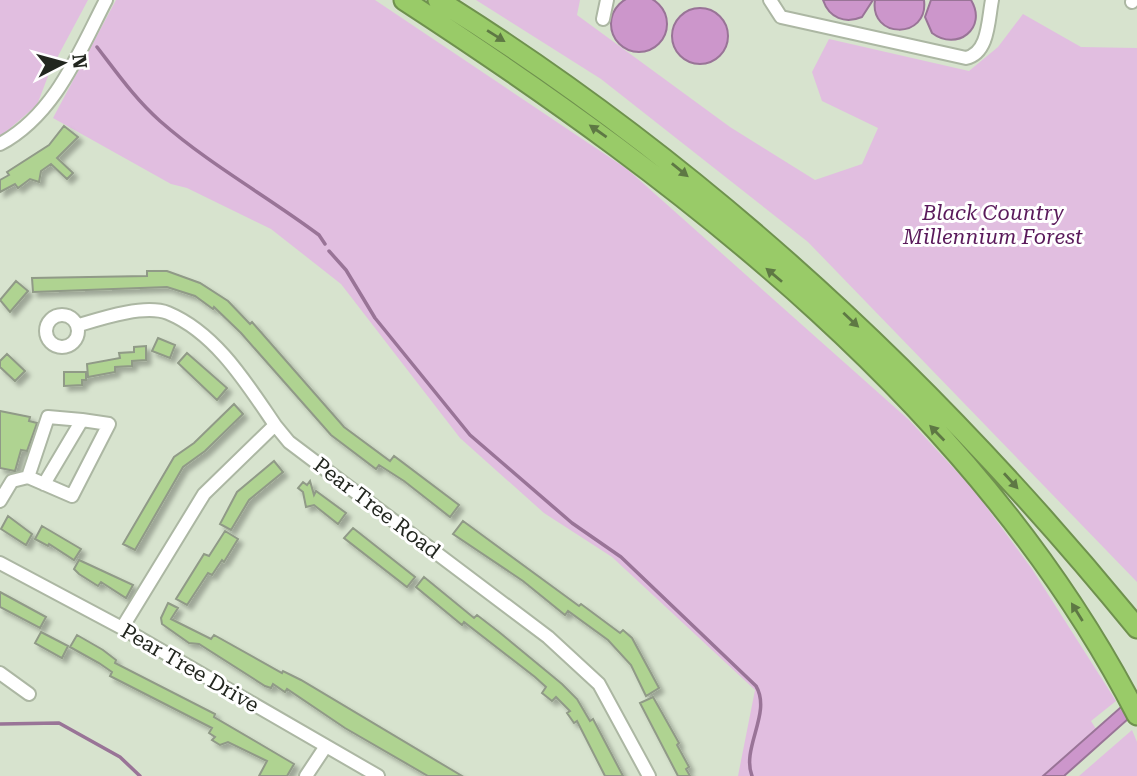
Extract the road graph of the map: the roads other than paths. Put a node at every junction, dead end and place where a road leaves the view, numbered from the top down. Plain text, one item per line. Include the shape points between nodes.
1 (106, 0) edge
2 (404, 0) edge
3 (438, 0) edge
4 (607, 0) edge
5 (770, 0) edge
6 (992, 0) edge
7 (603, 19) dead end
8 (0, 144) edge
9 (79, 325) dead end
10 (82, 420) junction
11 (275, 425) junction
12 (27, 477) junction
13 (44, 484) junction
14 (0, 501) edge
15 (0, 563) edge
16 (122, 628) junction
17 (1137, 628) edge
18 (0, 673) edge
19 (29, 694) dead end
20 (1137, 715) edge
21 (326, 746) junction
22 (306, 776) edge
23 (378, 776) edge
24 (649, 776) edge

1 - 8 street via 66,79 40,112
20 -> 2 highway via 1055,577 971,467 817,314 611,140
3 -> 17 highway via 614,118 731,210 903,369 996,464
4 - 7 street
5 - 6 street via 781,17 966,58 982,47
9 - 11 street, Pear Tree Road via 110,313 166,312 223,355
10 - 12 street via 48,417
10 - 13 street
10 - 13 street via 109,424 72,496
11 - 16 street via 204,494
11 - 24 street, Pear Tree Road via 289,442 548,637 599,684
12 - 13 street
12 - 14 street via 12,481
15 - 16 street, Pear Tree Drive
16 - 21 street, Pear Tree Drive
18 - 19 street
21 - 22 street
21 - 23 street, Pear Tree Drive

